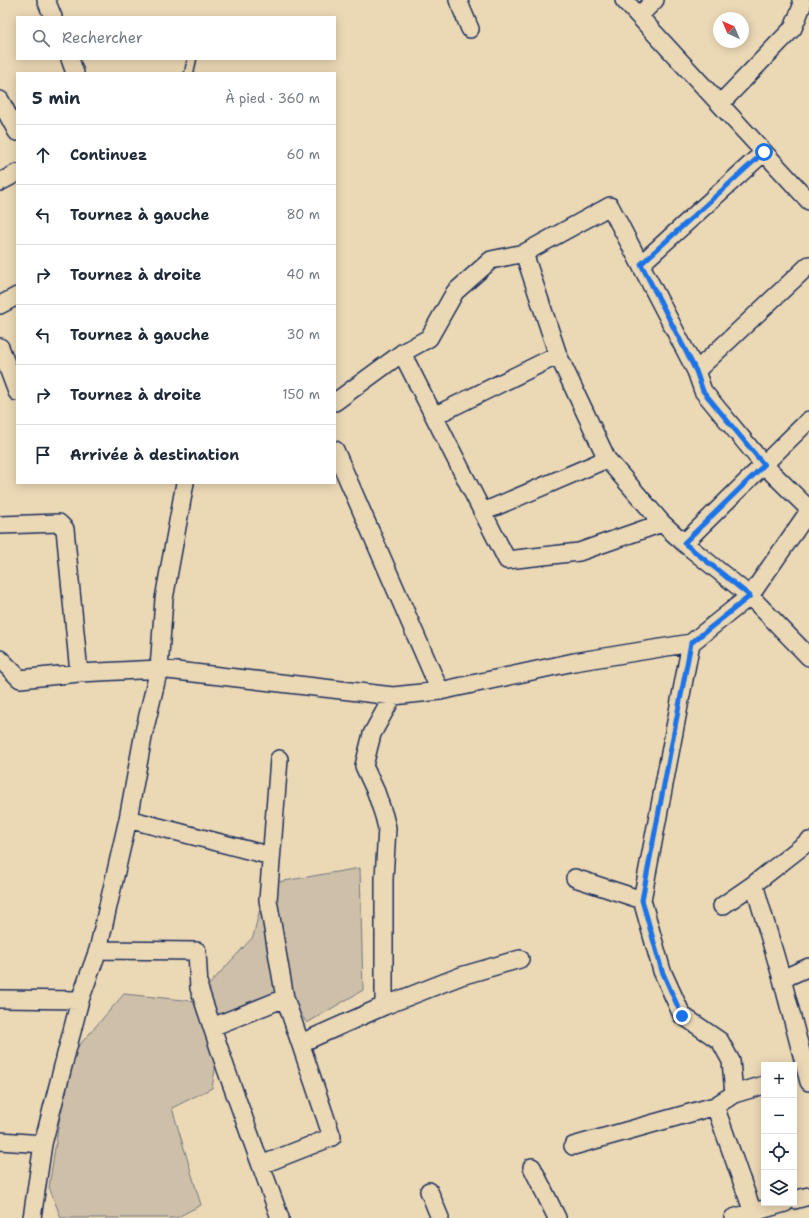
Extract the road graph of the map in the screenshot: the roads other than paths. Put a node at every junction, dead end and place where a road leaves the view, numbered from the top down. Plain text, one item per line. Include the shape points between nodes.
1 (46, 0) edge
2 (458, 0) edge
3 (624, 0) edge
4 (655, 0) edge
5 (801, 0) edge
6 (53, 16) edge
7 (639, 16) junction
8 (470, 28) dead end
9 (70, 60) edge
10 (192, 60) edge
11 (75, 72) edge
12 (189, 72) edge
13 (0, 100) edge
14 (720, 104) junction
15 (16, 130) edge
16 (764, 152) junction
17 (16, 174) edge
18 (0, 182) edge
19 (809, 201) edge
20 (524, 253) junction
21 (641, 264) junction
22 (809, 265) edge
23 (16, 297) edge
24 (0, 305) edge
25 (0, 347) edge
26 (402, 353) junction
27 (558, 355) junction
28 (12, 368) edge
29 (696, 371) junction
30 (16, 387) edge
31 (336, 401) edge
32 (434, 416) junction
33 (809, 420) edge
34 (336, 452) edge
35 (607, 459) junction
36 (764, 465) junction
37 (186, 484) edge
38 (809, 510) edge
39 (482, 512) junction
40 (662, 523) junction
41 (0, 525) edge
42 (684, 543) junction
43 (750, 596) junction
44 (691, 643) junction
45 (809, 657) edge
46 (0, 659) edge
47 (159, 669) junction
48 (78, 673) junction
49 (440, 691) junction
50 (393, 696) junction
51 (279, 759) dead end
52 (128, 819) junction
53 (809, 841) edge
54 (271, 856) junction
55 (575, 878) dead end
56 (754, 884) junction
57 (642, 900) junction
58 (722, 906) dead end
59 (98, 950) junction
60 (520, 959) dead end
61 (809, 967) edge
62 (782, 979) junction
63 (285, 998) junction
64 (0, 999) edge
65 (80, 1000) junction
66 (384, 1006) junction
67 (212, 1027) junction
68 (301, 1043) junction
69 (803, 1077) edge
70 (761, 1086) edge
71 (734, 1094) junction
72 (715, 1106) junction
73 (0, 1142) edge
74 (43, 1144) junction
75 (573, 1146) dead end
76 (261, 1165) junction
77 (532, 1167) dead end
78 (429, 1191) dead end
79 (809, 1196) edge
80 (797, 1199) edge
81 (776, 1206) edge
82 (754, 1215) edge
83 (32, 1218) edge
84 (280, 1218) edge
85 (440, 1218) edge
86 (557, 1218) edge
87 (733, 1218) edge

1 - 6 street
2 - 8 street
3 - 7 street
4 - 7 street
5 - 14 street via 802,6 793,28
7 - 14 street
9 - 11 street
10 - 12 lane
13 - 15 street
14 - 16 street
16 - 19 street
16 - 21 street
17 - 18 street
20 - 21 street via 610,206
20 - 26 street via 491,260 454,292 429,338
20 - 27 street
21 - 29 street
22 - 29 street
23 - 24 street
25 - 28 street
26 - 31 street
26 - 32 street
27 - 32 street
27 - 35 street
28 - 30 street
29 - 36 street via 703,391
32 - 39 street
33 - 36 street
34 - 49 street
35 - 39 street
35 - 40 street
36 - 38 street
36 - 42 street
37 - 47 street via 164,599
38 - 43 street
39 - 40 street via 507,560 579,552
40 - 42 street
41 - 48 street via 59,523 65,529
42 - 43 street
43 - 44 street
43 - 45 street
44 - 49 street via 574,662
44 - 57 street
46 - 48 street via 20,679
47 - 48 street
47 - 50 street
47 - 52 street
49 - 50 street
50 - 66 street via 372,734 364,766 376,792 387,828 384,879
51 - 54 street
52 - 54 street
52 - 59 street
53 - 56 street
54 - 63 street via 268,900
55 - 57 street
56 - 58 street
56 - 62 street
57 - 71 street via 662,971 682,1016 720,1041 731,1061
59 - 65 street
59 - 67 street via 197,951 199,988
60 - 66 street via 461,976
61 - 62 street
62 - 69 street
63 - 67 street
63 - 68 street
64 - 65 street
65 - 74 street
66 - 68 street
67 - 76 street
68 - 76 street via 332,1137
70 - 71 street
71 - 72 street
72 - 75 street
72 - 82 street
73 - 74 street
74 - 83 street
76 - 84 street
77 - 86 street
78 - 85 street
79 - 80 street
81 - 82 street
82 - 87 street

